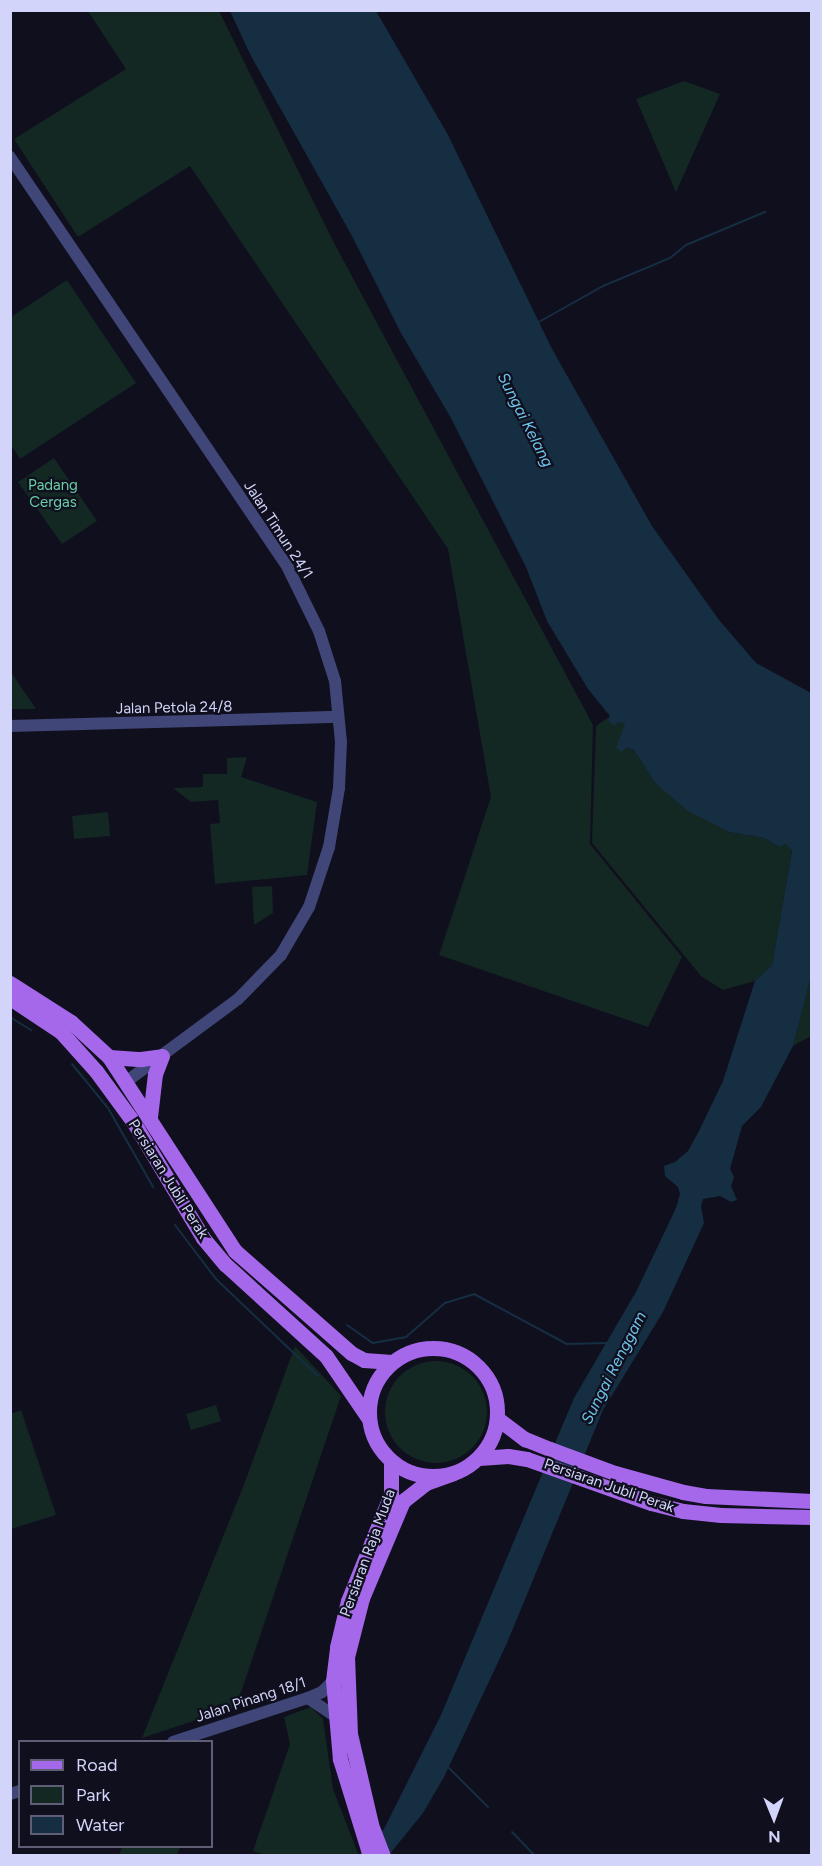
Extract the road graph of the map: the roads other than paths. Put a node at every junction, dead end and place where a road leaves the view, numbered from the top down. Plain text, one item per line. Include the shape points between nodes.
1 (10, 157) edge
2 (338, 717) junction
3 (10, 726) edge
4 (10, 982) edge
5 (10, 998) edge
6 (162, 1056) junction
7 (109, 1057) junction
8 (126, 1082) junction
9 (150, 1117) junction
10 (134, 1123) junction
11 (392, 1362) junction
12 (369, 1419) junction
13 (498, 1419) junction
14 (479, 1458) junction
15 (391, 1461) junction
16 (453, 1473) junction
17 (812, 1501) edge
18 (812, 1517) edge
19 (333, 1681) junction
20 (308, 1698) junction
21 (335, 1716) junction
22 (179, 1740) edge
23 (367, 1829) junction
24 (370, 1856) edge
25 (383, 1856) edge

1 - 2 street, Jalan Timun 24/1 via 288,568 319,631 335,681
2 - 3 street, Jalan Petola 24/8
2 - 6 street, Jalan Timun 24/1 via 339,788 329,847 309,907 281,956 238,999
4 - 7 main road, Persiaran Jubli Perak via 71,1022
5 - 10 main road, Persiaran Jubli Perak via 62,1032
6 - 7 main road
6 - 8 street, Jalan Timun 24/1
6 - 9 main road via 155,1074
7 - 8 main road, Persiaran Jubli Perak
8 - 9 main road, Persiaran Jubli Perak
8 - 10 main road via 125,1097
9 - 11 main road, Persiaran Jubli Perak via 235,1251 351,1353 364,1360
10 - 12 main road, Persiaran Jubli Perak via 203,1238 226,1265 326,1356
11 - 12 main road via 378,1378 370,1398
11 - 13 main road via 411,1352 433,1348 464,1356 488,1377 496,1397
12 - 15 main road via 373,1435
13 - 14 main road via 492,1440
13 - 17 main road, Persiaran Jubli Perak via 525,1439 615,1473 706,1496
14 - 16 main road
14 - 18 main road, Persiaran Jubli Perak via 508,1456 546,1464 683,1511
15 - 16 main road via 420,1475
15 - 19 main road, Persiaran Raja Muda via 391,1494 348,1601
16 - 23 main road, Persiaran Raja Muda via 426,1483 403,1501 362,1598 346,1658 350,1734
19 - 20 street, Jalan Pinang 18/1
19 - 21 main road, Persiaran Raja Muda
20 - 21 street
20 - 22 street, Jalan Pinang 18/1
21 - 23 main road, Persiaran Raja Muda via 340,1759
23 - 24 main road, Persiaran Raja Muda
23 - 25 main road, Persiaran Raja Muda

